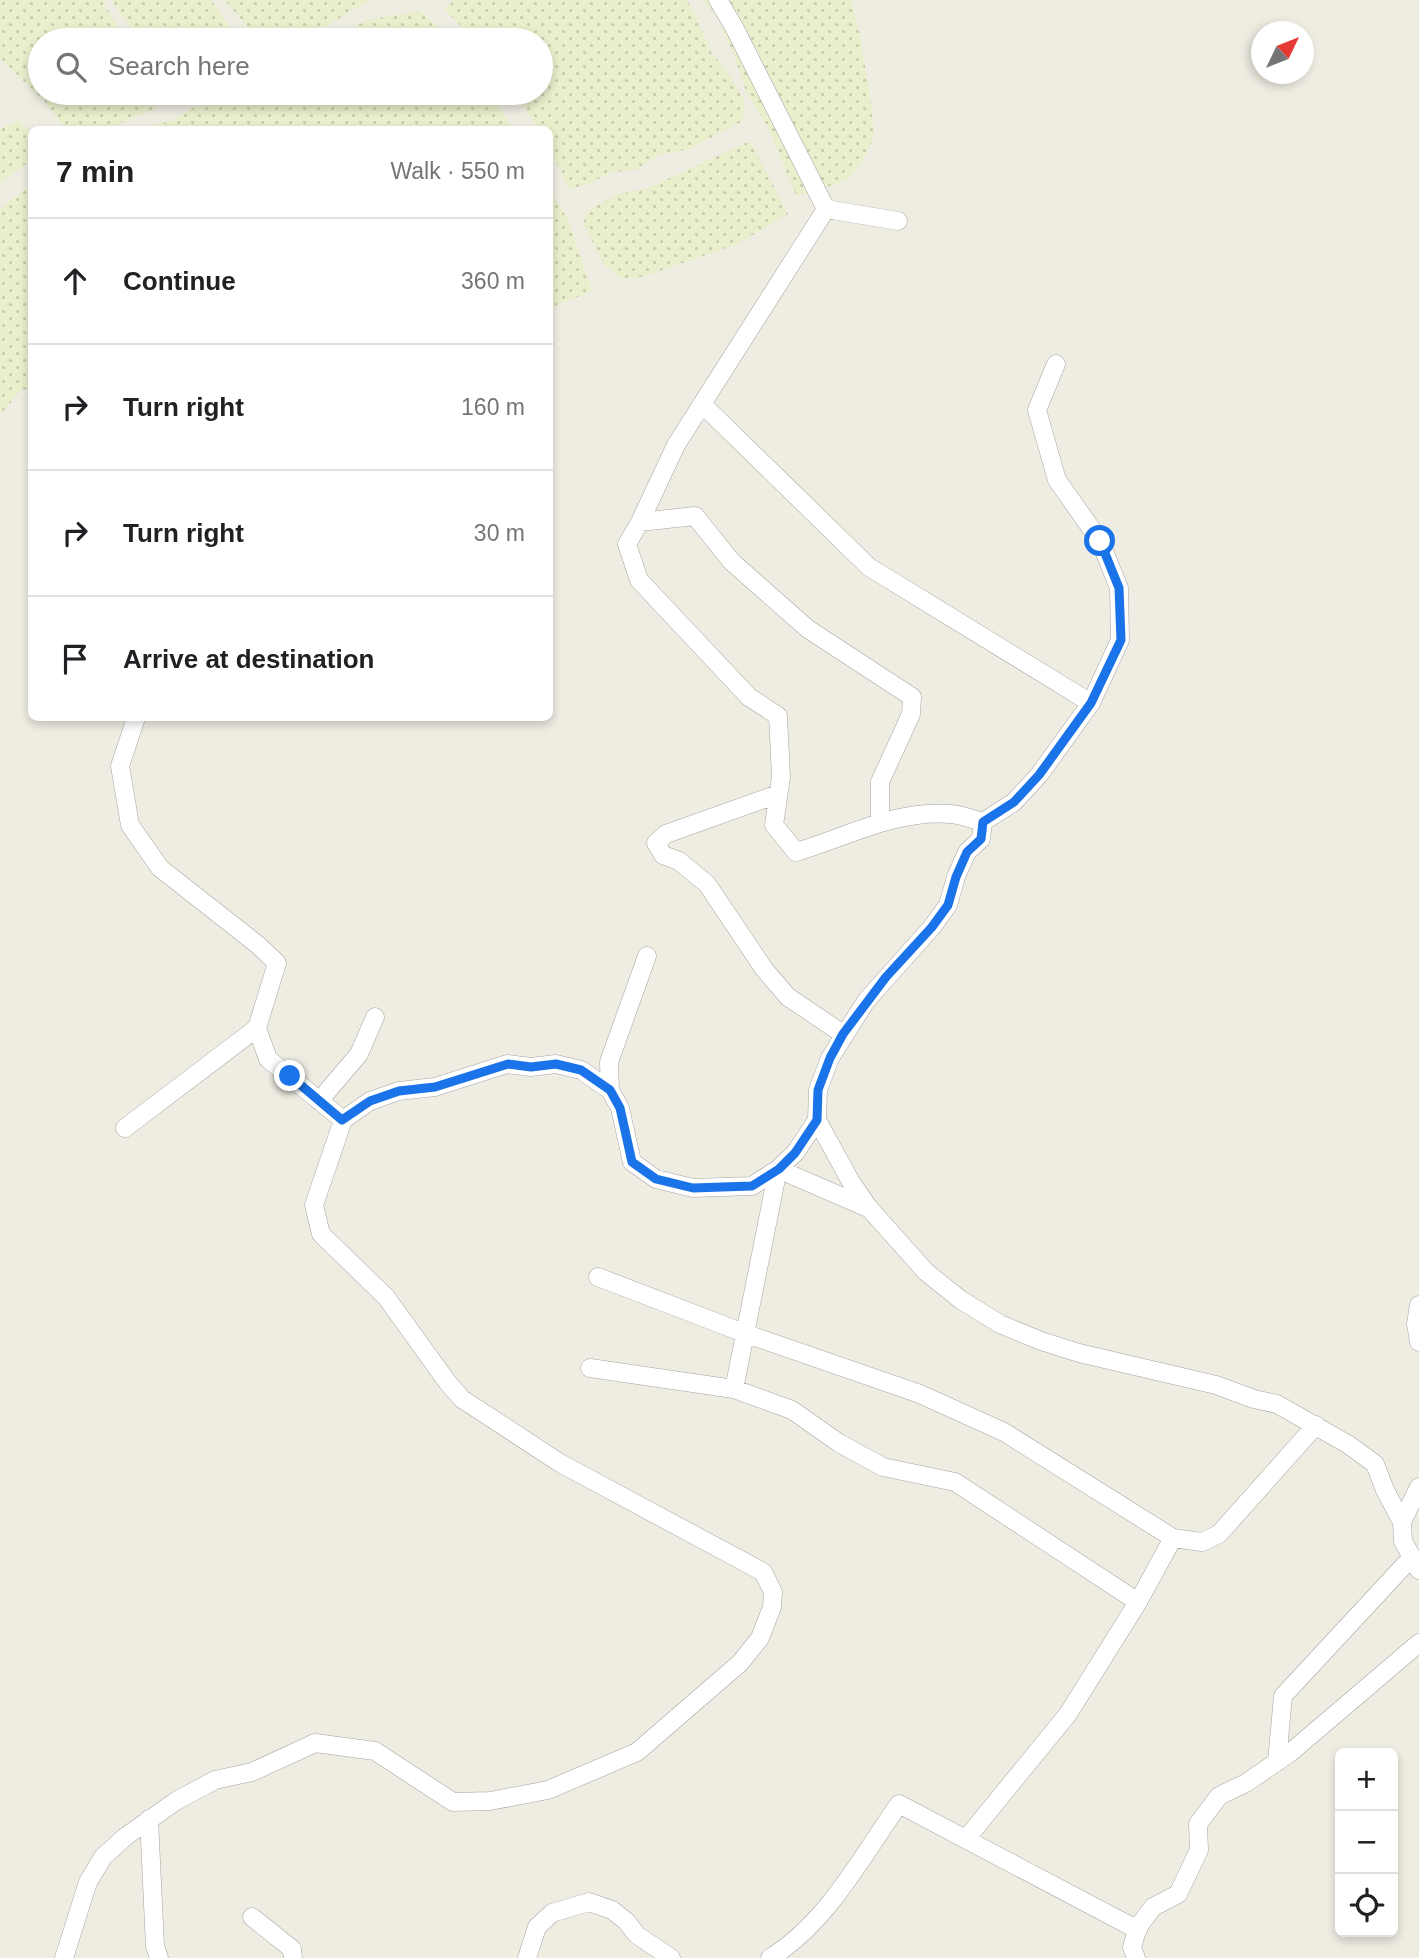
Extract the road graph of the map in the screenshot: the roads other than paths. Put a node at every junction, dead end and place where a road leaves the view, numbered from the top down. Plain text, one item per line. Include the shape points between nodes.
1 (718, 0) edge
2 (826, 209) junction
3 (898, 221) dead end
4 (1056, 364) dead end
5 (702, 404) junction
6 (640, 522) junction
7 (1091, 703) junction
8 (135, 721) edge
9 (778, 794) junction
10 (880, 821) junction
11 (983, 822) junction
12 (647, 956) dead end
13 (375, 1017) dead end
14 (257, 1028) junction
15 (843, 1034) junction
16 (610, 1090) junction
17 (319, 1101) junction
18 (342, 1120) junction
19 (817, 1120) junction
20 (125, 1128) dead end
21 (779, 1169) junction
22 (869, 1208) junction
23 (598, 1276) dead end
24 (1419, 1305) edge
25 (744, 1333) junction
26 (1419, 1342) edge
27 (590, 1368) dead end
28 (734, 1389) junction
29 (1316, 1425) junction
30 (1419, 1487) edge
31 (1402, 1522) junction
32 (1173, 1538) junction
33 (1416, 1564) edge
34 (1138, 1602) junction
35 (1419, 1643) edge
36 (1276, 1762) junction
37 (149, 1819) junction
38 (966, 1839) junction
39 (252, 1917) dead end
40 (1138, 1930) junction
41 (64, 1958) edge
42 (159, 1958) edge
43 (293, 1958) edge
44 (527, 1958) edge
45 (671, 1958) edge
46 (770, 1958) edge
47 (1136, 1958) edge

1 - 2 street
2 - 3 street
2 - 5 street
4 - 7 street via 1037,410 1057,480 1100,541 1119,588 1121,640
5 - 6 street via 676,445
5 - 7 street via 869,566
6 - 9 street via 627,544 639,580 749,697 778,716
6 - 10 street via 695,516 732,562 808,629 912,697 911,714 880,782
7 - 11 street via 1039,775 1014,802
8 - 14 street via 120,766 130,825 160,868 277,963
9 - 10 street via 774,825 796,852
9 - 15 street via 666,834 656,843 663,855 679,861 707,884 788,997
10 - 11 street via 932,813
11 - 15 street via 981,839 967,852 948,905
12 - 16 street via 609,1062
13 - 17 street via 359,1054
14 - 17 street via 268,1059
14 - 20 street
15 - 19 street via 818,1090
16 - 18 street via 581,1070 556,1064 508,1064 435,1087 389,1094
16 - 21 street via 620,1108 632,1162 656,1179 693,1188 752,1186
17 - 18 street
18 - 37 street via 314,1205 321,1234 386,1297 462,1399 560,1463 763,1573 773,1592 772,1607 760,1638 740,1663 638,1752 548,1790 490,1801 453,1802 375,1751 314,1743 252,1772 215,1780
19 - 21 street
19 - 22 street
21 - 22 street
21 - 25 street
22 - 29 street via 926,1272 1000,1324 1080,1353 1277,1404
23 - 25 street
24 - 26 street
25 - 28 street
25 - 32 street via 920,1394 1004,1432
27 - 28 street
28 - 34 street via 792,1410 883,1466 955,1482
29 - 31 street via 1375,1464
29 - 32 street via 1219,1534 1202,1542
30 - 31 street
31 - 33 street via 1403,1541
32 - 34 street
33 - 36 street via 1283,1696
34 - 38 street via 1068,1714
35 - 36 street
36 - 40 street via 1219,1796 1198,1824 1199,1850 1178,1894 1153,1907
37 - 41 street via 103,1857 88,1882
37 - 42 street
38 - 40 street
38 - 46 street via 899,1804 825,1909 790,1945
39 - 43 street via 292,1949
40 - 47 street via 1132,1947
44 - 45 street via 537,1927 552,1913 589,1902 612,1910 637,1936

